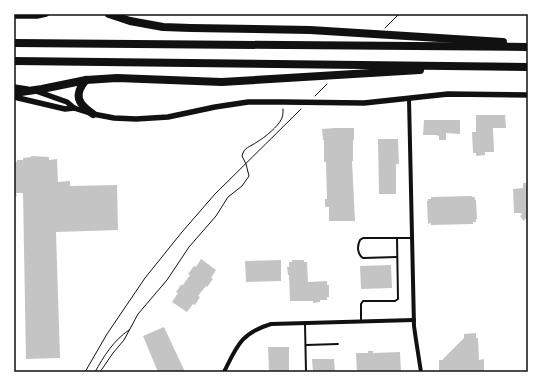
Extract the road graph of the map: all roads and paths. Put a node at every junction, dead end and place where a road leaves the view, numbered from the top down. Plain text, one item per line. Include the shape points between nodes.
1 (46, 14) edge
2 (109, 14) edge
3 (399, 14) edge
4 (14, 16) edge
5 (382, 31) dead end
6 (14, 43) edge
7 (528, 44) edge
8 (528, 47) edge
9 (14, 61) edge
10 (491, 67) junction
11 (528, 67) edge
12 (86, 80) junction
13 (331, 81) dead end
14 (14, 87) edge
15 (32, 90) junction
16 (14, 93) edge
17 (528, 95) edge
18 (14, 97) edge
19 (314, 97) dead end
20 (409, 99) junction
21 (74, 108) junction
22 (302, 108) dead end
23 (283, 110) dead end
24 (93, 114) junction
25 (246, 164) junction
26 (397, 238) junction
27 (412, 238) junction
28 (397, 257) junction
29 (414, 320) junction
30 (305, 322) junction
31 (361, 322) junction
32 (129, 330) junction
33 (338, 344) dead end
34 (306, 345) junction
35 (85, 372) edge
36 (95, 372) edge
37 (100, 372) edge
38 (224, 372) edge
39 (306, 372) edge
40 (421, 372) edge

1 - 4 street
2 - 7 highway via 163,27 317,30
3 - 5 path
6 - 8 highway
9 - 10 highway
10 - 11 highway
10 - 12 highway via 222,82 117,78
12 - 15 highway
12 - 24 highway via 78,91 79,100
13 - 19 path
14 - 15 street
15 - 16 highway
15 - 21 street via 67,102
17 - 20 street via 448,94
18 - 21 street
20 - 24 street via 364,103 248,102 147,119 114,118
20 - 27 street
21 - 24 street
22 - 25 path
23 - 25 path via 279,123 269,134 244,150 242,156
25 - 32 path via 250,176 228,197 167,280 138,314
25 - 35 path via 214,194 145,278
26 - 27 lane
26 - 28 lane
26 - 28 lane via 363,238 358,243 358,251 363,258
27 - 29 street
28 - 31 lane via 398,299 363,301
29 - 31 street
29 - 40 street
30 - 31 street
30 - 34 lane
30 - 38 street via 271,324 251,332 239,343
32 - 36 path via 112,346
32 - 37 path
33 - 34 lane
34 - 39 lane

